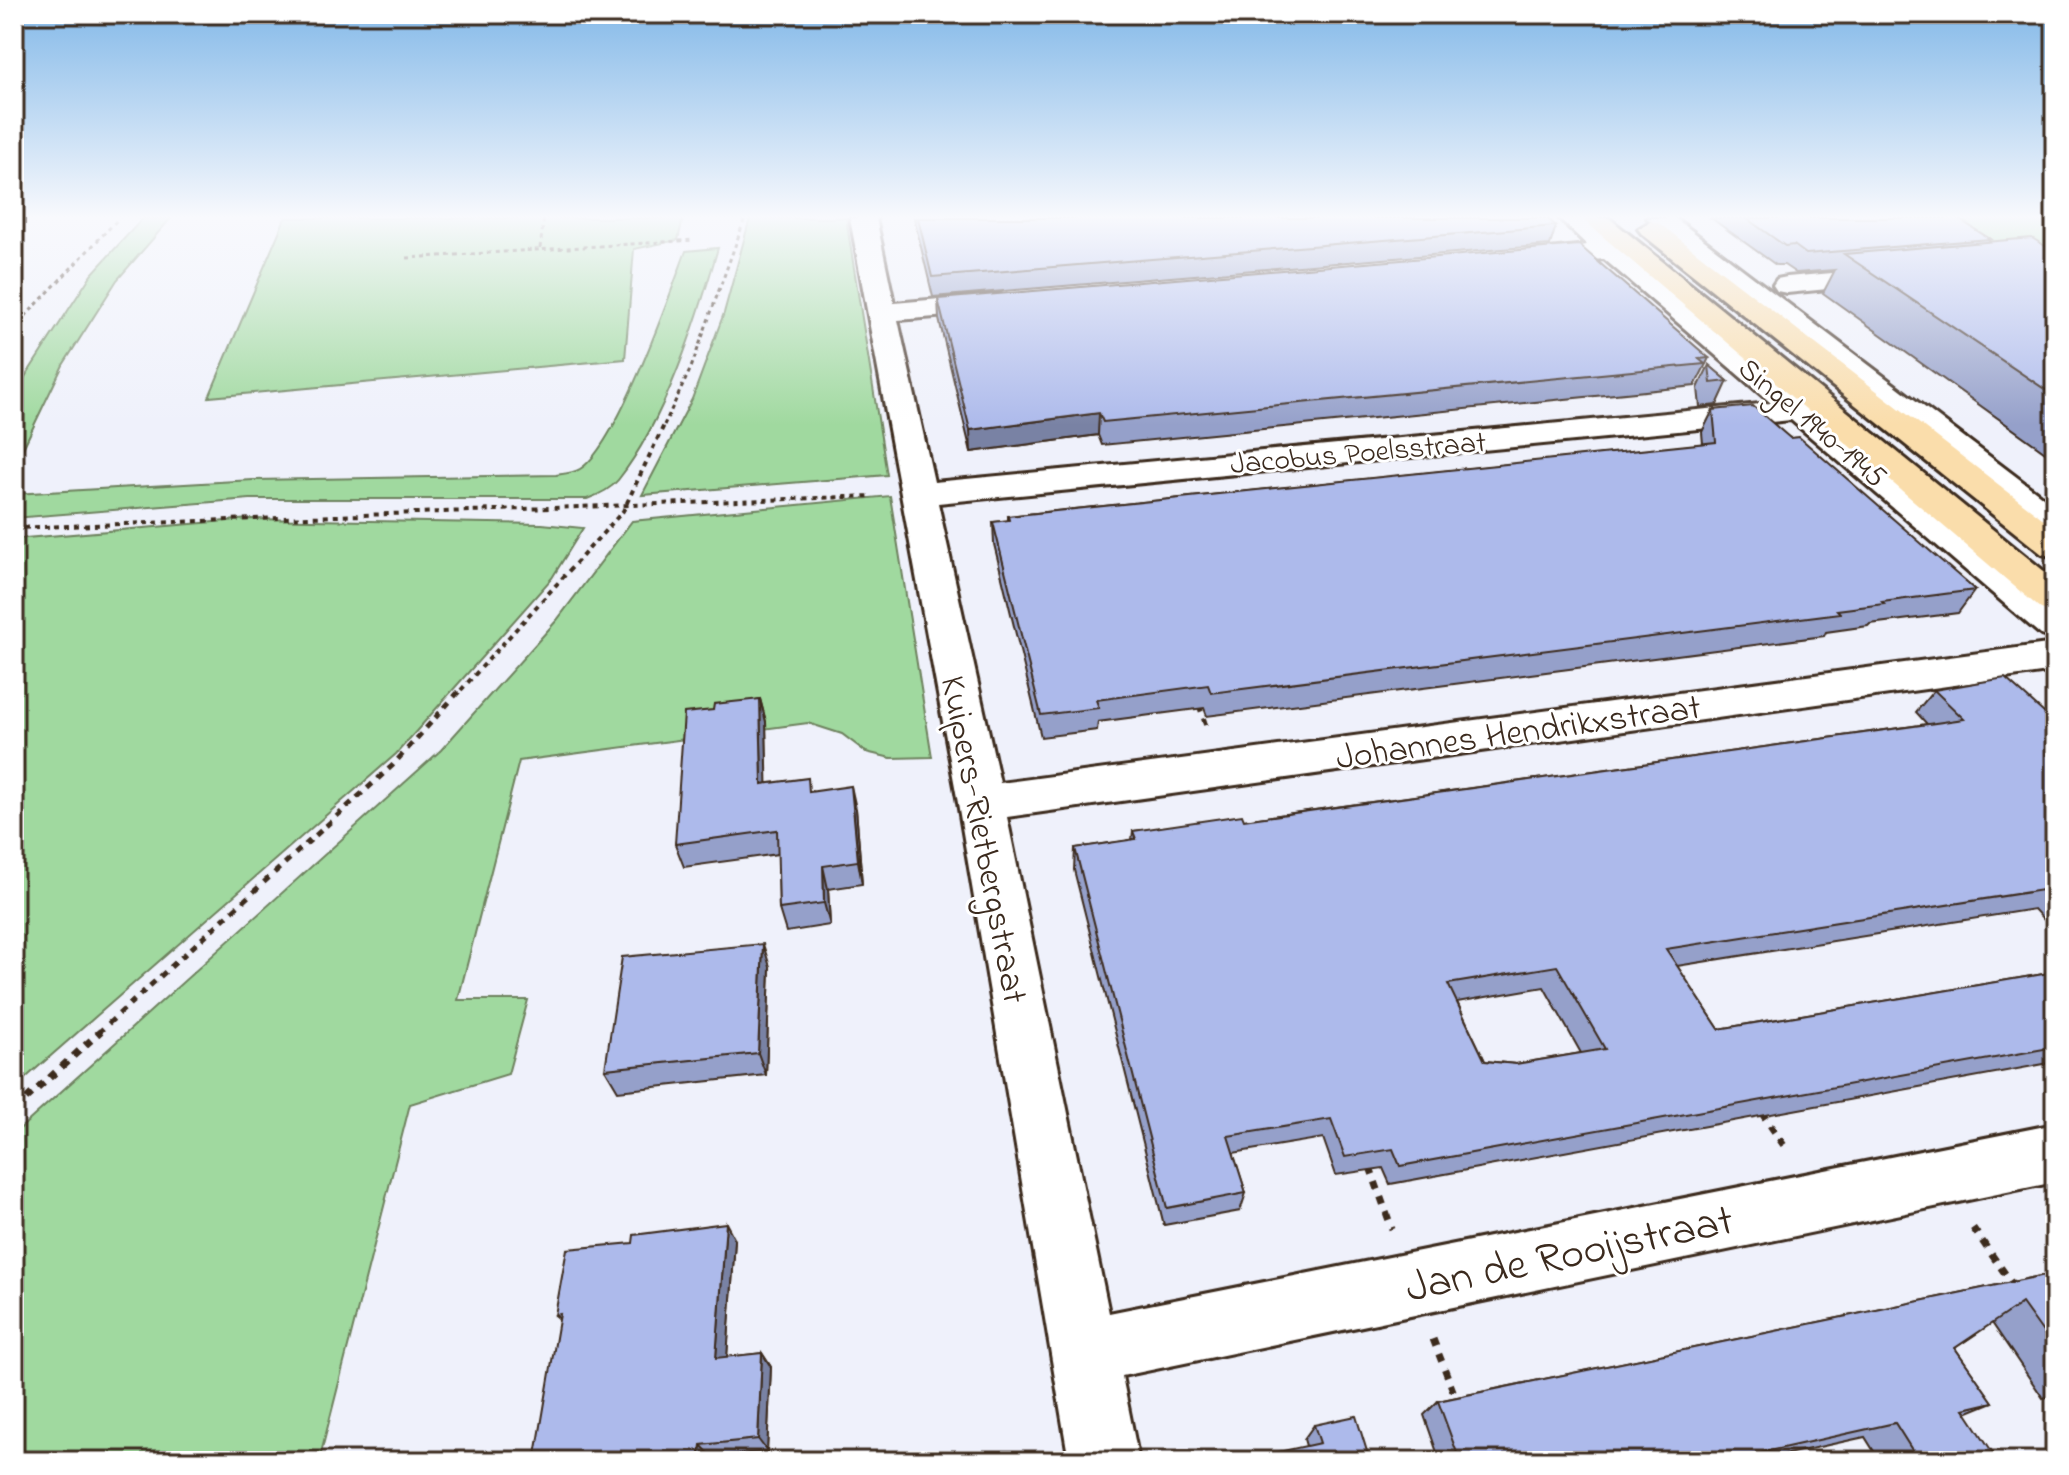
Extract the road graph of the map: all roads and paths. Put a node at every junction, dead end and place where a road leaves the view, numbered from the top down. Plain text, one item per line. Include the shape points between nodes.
1 (53, 287) edge
2 (720, 287) edge
3 (877, 287) edge
4 (1653, 287) edge
5 (1676, 287) edge
6 (1726, 287) edge
7 (1748, 287) edge
8 (1021, 301) edge
9 (882, 313) junction
10 (14, 328) edge
11 (1799, 410) junction
12 (917, 494) junction
13 (625, 504) junction
14 (2055, 523) edge
15 (14, 528) edge
16 (2055, 546) edge
17 (2055, 600) edge
18 (2055, 626) edge
19 (2055, 657) edge
20 (1196, 699) edge
21 (1223, 770) junction
22 (981, 803) junction
23 (1758, 1109) edge
24 (14, 1110) edge
25 (1364, 1151) edge
26 (2055, 1153) edge
27 (1937, 1177) junction
28 (1821, 1200) junction
29 (1411, 1284) junction
30 (2019, 1293) edge
31 (1083, 1351) junction
32 (1463, 1417) edge
33 (1104, 1461) edge

1 - 10 path
2 - 13 path via 691,368
3 - 9 street, Kuipers-Rietbergstraat
4 - 11 street, Singel 1940-1945
5 - 17 main road, Singel 1940-1945
6 - 16 main road, Singel 1940-1945
7 - 14 street, Singel 1940-1945
8 - 9 street
9 - 12 street, Kuipers-Rietbergstraat
11 - 12 street, Jacobus Poelsstraat
11 - 18 street, Singel 1940-1945
12 - 13 path
12 - 22 street, Kuipers-Rietbergstraat
13 - 15 path
13 - 24 path via 392,766
19 - 21 street, Johannes Hendrikxstraat
20 - 21 path
21 - 22 street, Johannes Hendrikxstraat
22 - 31 street, Kuipers-Rietbergstraat
23 - 28 path
25 - 29 path
26 - 27 street, Jan de Rooijstraat
27 - 28 street, Jan de Rooijstraat
27 - 30 path
28 - 29 street, Jan de Rooijstraat
29 - 31 street, Jan de Rooijstraat
29 - 32 path
31 - 33 street, Kuipers-Rietbergstraat

